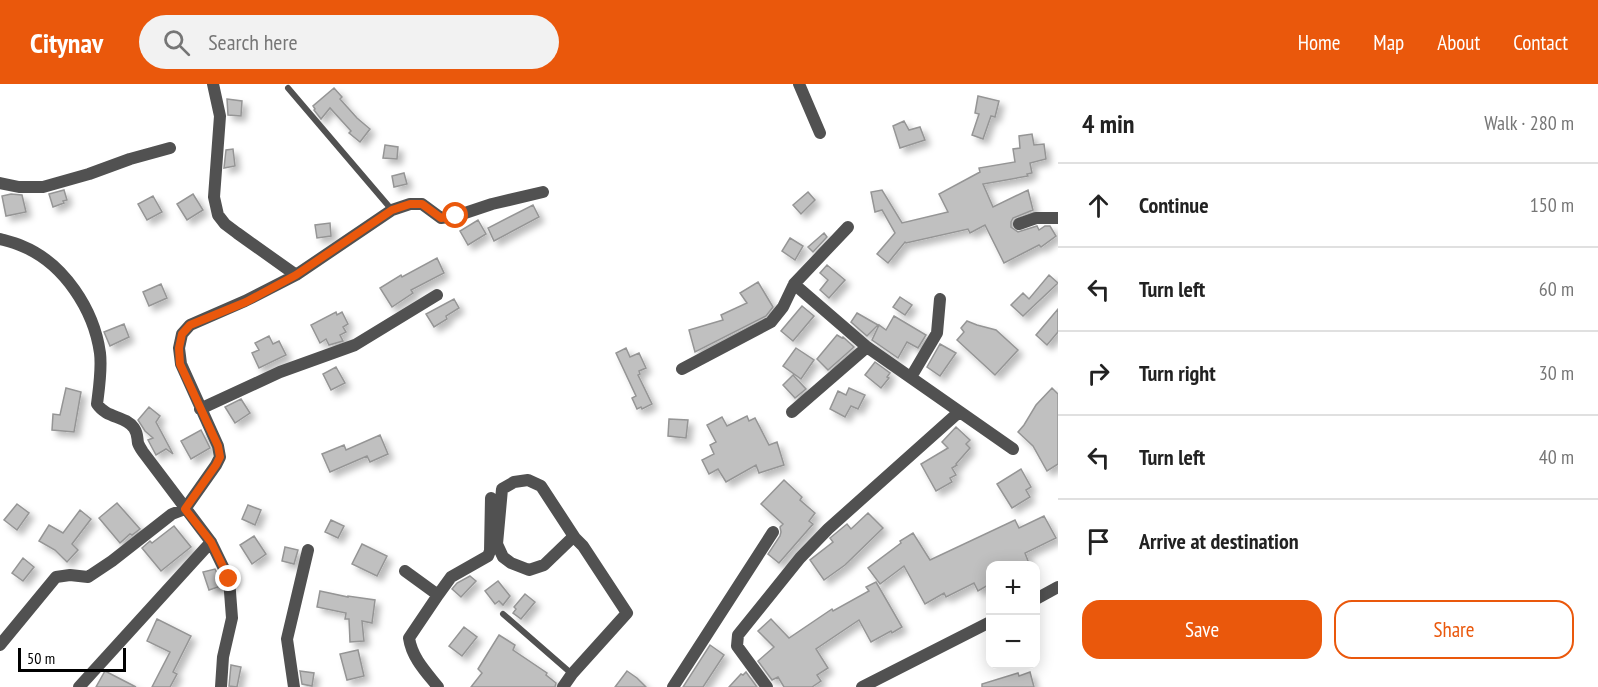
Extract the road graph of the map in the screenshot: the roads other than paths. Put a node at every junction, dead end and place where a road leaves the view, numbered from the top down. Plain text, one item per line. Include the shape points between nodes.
1 (213, 84) edge
2 (799, 84) edge
3 (288, 87) dead end
4 (820, 133) dead end
5 (170, 148) dead end
6 (0, 183) edge
7 (543, 192) dead end
8 (392, 210) junction
9 (1058, 218) edge
10 (1019, 224) dead end
11 (849, 227) dead end
12 (0, 239) edge
13 (296, 275) junction
14 (794, 284) junction
15 (437, 295) dead end
16 (940, 299) dead end
17 (867, 346) junction
18 (682, 369) dead end
19 (911, 377) junction
20 (200, 410) junction
21 (959, 411) junction
22 (792, 412) dead end
23 (1013, 449) dead end
24 (491, 498) dead end
25 (185, 509) junction
26 (773, 532) dead end
27 (575, 537) junction
28 (211, 542) junction
29 (308, 550) dead end
30 (405, 571) dead end
31 (1058, 587) edge
32 (438, 595) junction
33 (1040, 596) edge
34 (503, 614) dead end
35 (986, 624) edge
36 (0, 645) edge
37 (572, 674) junction
38 (79, 687) edge
39 (221, 687) edge
40 (294, 687) edge
41 (438, 687) edge
42 (562, 687) edge
43 (673, 687) edge
44 (767, 687) edge
45 (862, 687) edge

1 - 13 street via 220,116 214,196 218,215
2 - 4 street
3 - 8 lane
5 - 6 street via 43,187
7 - 8 street via 441,218 422,204
8 - 13 street
9 - 10 street via 1036,218
11 - 14 street
12 - 25 street via 23,246 66,278 95,328 101,355 97,404 106,414 134,427 142,452
13 - 20 street via 246,302 190,325 182,334 180,364
14 - 17 street
14 - 18 street via 771,322
15 - 20 street via 355,345 280,372
16 - 19 street via 937,333
17 - 19 street
17 - 22 street
19 - 21 street
20 - 25 street via 220,457
21 - 23 street
21 - 44 street via 828,528 738,635 737,646
24 - 32 street via 488,556 451,577
25 - 28 street
25 - 36 street via 172,514 88,577 56,577
26 - 43 street
27 - 27 street via 542,486 528,480 502,489 496,544 511,563 529,570 544,565
27 - 37 street via 627,613
28 - 38 street
28 - 39 street via 229,579 232,618
29 - 40 street via 287,639
30 - 32 street
31 - 33 street
32 - 41 street via 409,638 411,650
34 - 37 lane
35 - 45 street
37 - 42 street

